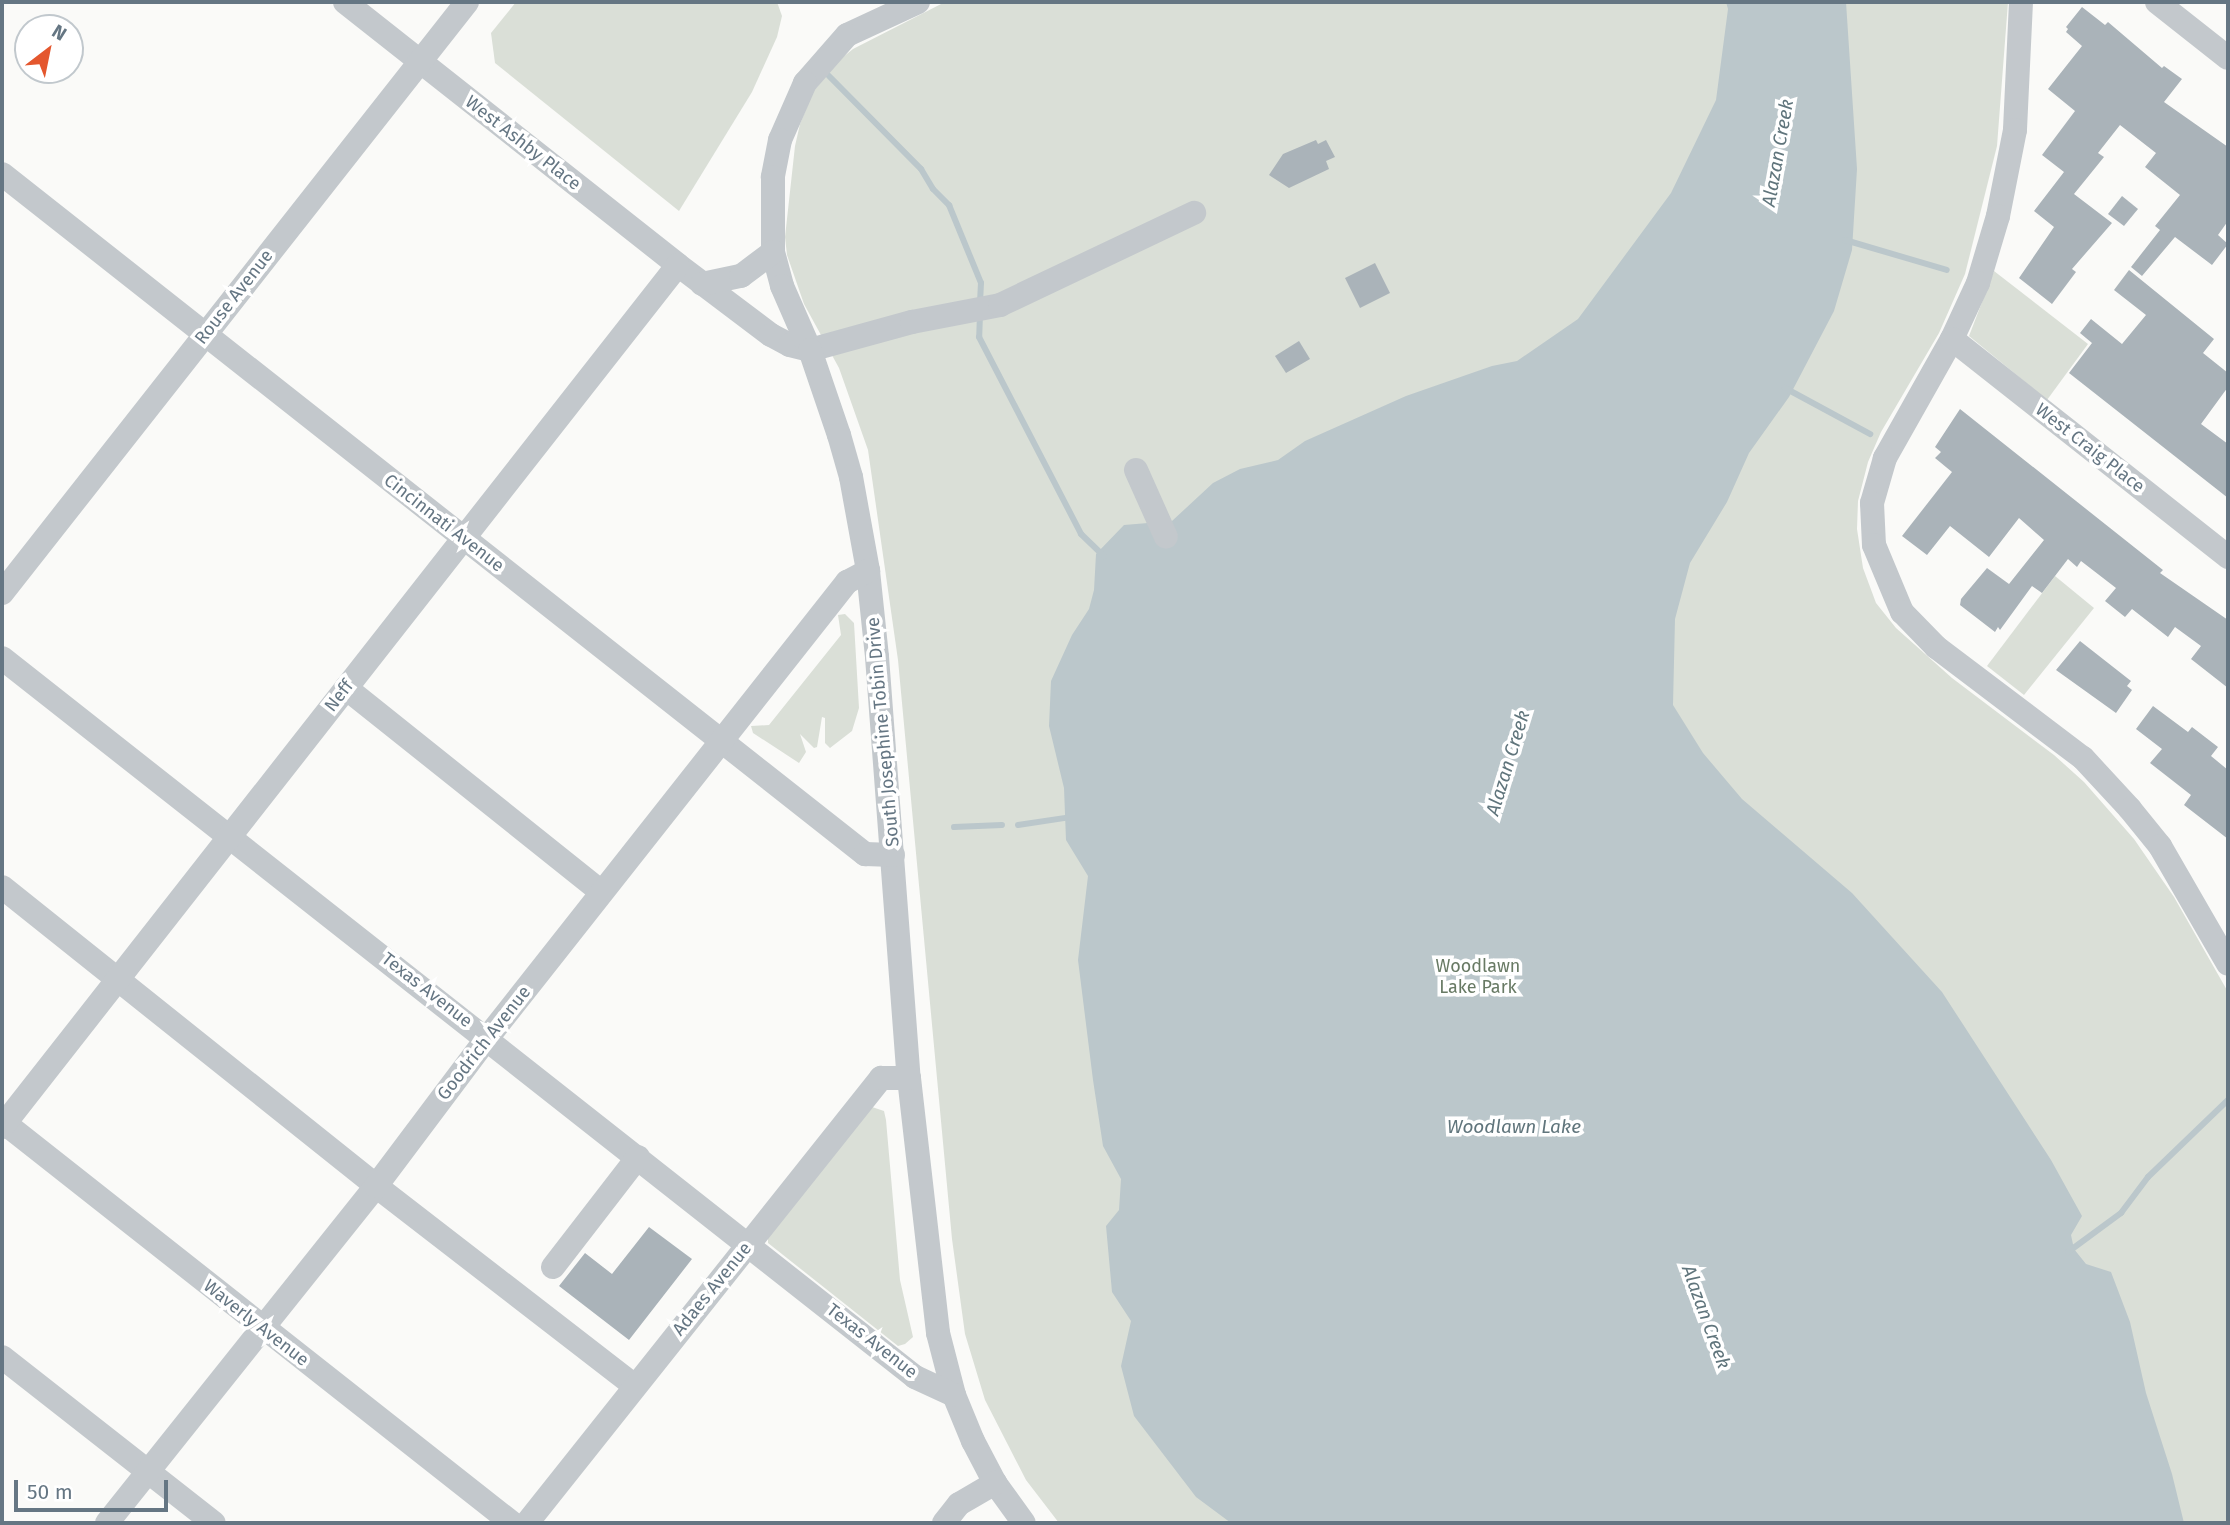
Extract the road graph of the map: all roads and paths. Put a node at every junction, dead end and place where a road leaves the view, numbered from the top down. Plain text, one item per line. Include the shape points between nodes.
1 (345, 2) edge
2 (467, 2) edge
3 (2021, 2) edge
4 (2157, 2) edge
5 (908, 4) edge
6 (2228, 58) edge
7 (421, 62) junction
8 (2, 174) edge
9 (1194, 213) dead end
10 (773, 252) junction
11 (678, 265) junction
12 (702, 284) junction
13 (205, 334) junction
14 (1952, 339) junction
15 (810, 350) junction
16 (1136, 470) dead end
17 (1166, 537) dead end
18 (463, 538) junction
19 (2228, 557) edge
20 (868, 571) junction
21 (2, 593) edge
22 (2, 657) edge
23 (346, 688) junction
24 (723, 742) junction
25 (229, 836) junction
26 (893, 855) junction
27 (2, 887) edge
28 (602, 892) junction
29 (2228, 964) edge
30 (118, 978) junction
31 (488, 1037) junction
32 (909, 1079) junction
33 (3, 1123) edge
34 (638, 1157) junction
35 (376, 1186) junction
36 (749, 1243) junction
37 (553, 1267) dead end
38 (262, 1328) junction
39 (2, 1357) edge
40 (635, 1386) junction
41 (954, 1395) junction
42 (148, 1472) junction
43 (995, 1483) junction
44 (107, 1523) edge
45 (214, 1523) edge
46 (512, 1523) edge
47 (527, 1523) edge
48 (944, 1523) edge
49 (1024, 1523) edge

1 - 7 street, West Ashby Place
2 - 7 street, Rouse Avenue
3 - 14 street via 2015,130 1998,216 1978,282
4 - 6 street
5 - 10 street, South Josephine Tobin Drive via 847,35 817,65 795,101 780,140 773,177
7 - 11 street, West Ashby Place
7 - 13 street, Rouse Avenue
8 - 13 street, Cincinnati Avenue
9 - 15 street via 1000,305 921,320
10 - 12 street via 740,276
10 - 15 street, South Josephine Tobin Drive via 782,286
11 - 12 street, West Ashby Place
11 - 18 street, Neff
12 - 15 street, West Ashby Place via 771,335
13 - 18 street, Cincinnati Avenue
13 - 21 street, Rouse Avenue
14 - 19 street, West Craig Place
14 - 29 street via 1885,457 1872,503 1874,545 1893,595 1936,647 2067,744 2130,809 2160,846
15 - 20 street, South Josephine Tobin Drive via 850,477
16 - 17 street
18 - 23 street, Neff
18 - 24 street, Cincinnati Avenue
20 - 24 street, Goodrich Avenue via 847,582
20 - 26 street, South Josephine Tobin Drive
22 - 25 street, Texas Avenue
23 - 25 street, Neff
23 - 28 street
24 - 26 street, Cincinnati Avenue via 865,854
24 - 28 street, Goodrich Avenue
25 - 30 street, Neff
25 - 31 street, Texas Avenue
26 - 32 street, South Josephine Tobin Drive
27 - 30 street
28 - 31 street, Goodrich Avenue
30 - 33 street, Neff
30 - 35 street
31 - 34 street, Texas Avenue
31 - 35 street, Goodrich Avenue
32 - 36 street, Adaes Avenue via 881,1078
32 - 41 street, South Josephine Tobin Drive via 938,1333
33 - 38 street, Waverly Avenue
34 - 36 street, Texas Avenue
34 - 37 street
35 - 38 street, Goodrich Avenue
35 - 40 street
36 - 40 street, Adaes Avenue
36 - 41 street, Texas Avenue via 915,1377
38 - 42 street, Goodrich Avenue
38 - 46 street, Waverly Avenue
39 - 42 street
40 - 47 street, Adaes Avenue
41 - 43 street, South Josephine Tobin Drive
42 - 44 street, Goodrich Avenue
42 - 45 street
43 - 48 street via 959,1504
43 - 49 street, South Josephine Tobin Drive

